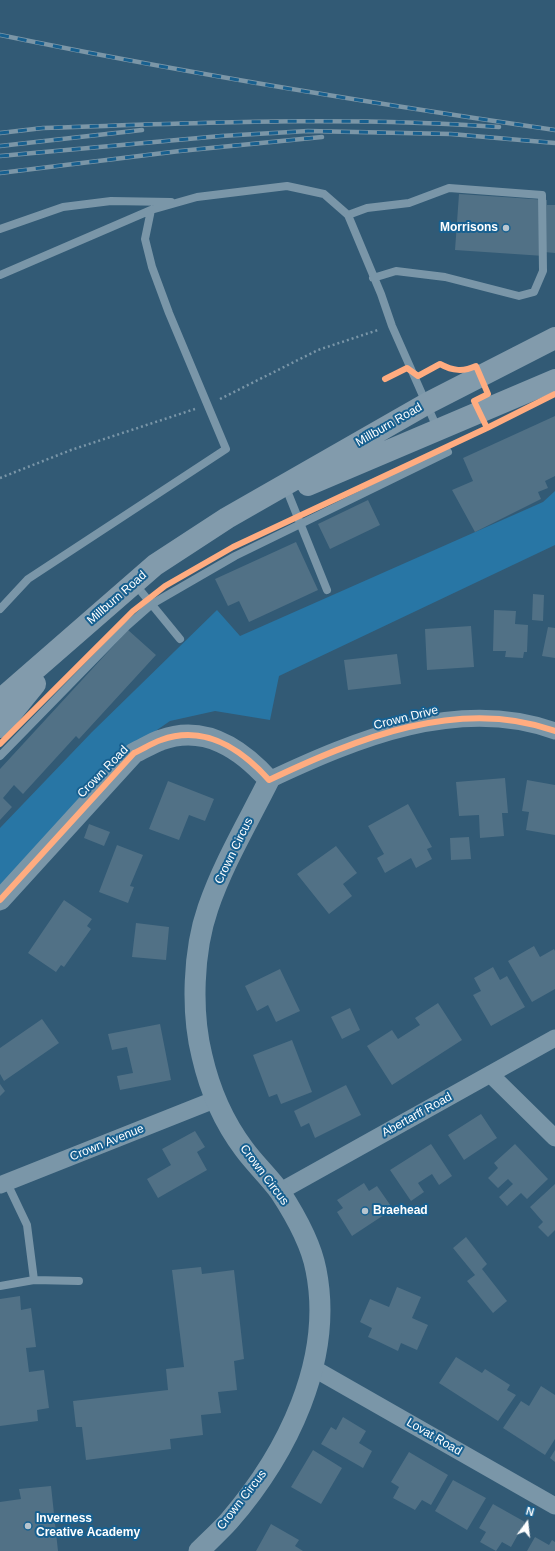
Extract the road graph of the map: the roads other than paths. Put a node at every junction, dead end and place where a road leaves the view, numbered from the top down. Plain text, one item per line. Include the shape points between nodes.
1 (180, 202) junction
2 (151, 210) junction
3 (348, 215) junction
4 (0, 229) edge
5 (0, 275) edge
6 (373, 278) junction
7 (555, 338) edge
8 (555, 380) edge
9 (428, 403) junction
10 (439, 431) junction
11 (448, 452) dead end
12 (288, 493) junction
13 (227, 518) junction
14 (301, 525) junction
15 (135, 583) junction
16 (327, 590) dead end
17 (152, 604) junction
18 (0, 609) edge
19 (180, 640) dead end
20 (69, 641) junction
21 (0, 700) edge
22 (0, 727) edge
23 (555, 731) edge
24 (0, 756) edge
25 (269, 780) junction
26 (0, 900) edge
27 (555, 1038) edge
28 (490, 1074) junction
29 (214, 1100) junction
30 (555, 1138) edge
31 (3, 1184) edge
32 (279, 1192) junction
33 (34, 1280) junction
34 (79, 1281) dead end
35 (0, 1286) edge
36 (313, 1368) junction
37 (555, 1506) edge
38 (199, 1551) edge

1 - 2 lane
1 - 3 lane via 197,197 287,186 324,194
1 - 4 lane via 111,201 63,207
2 - 5 lane
2 - 18 lane via 145,239 152,267 226,449 28,579
3 - 6 lane
3 - 6 lane via 367,208 409,203 449,188 542,195 543,271 534,292 520,296 445,277 396,271
6 - 9 lane via 401,347
7 - 9 main road, Millburn Road
8 - 10 main road, Millburn Road
9 - 10 lane
9 - 13 main road, Millburn Road
10 - 12 main road, Millburn Road
11 - 14 lane
12 - 13 main road, Millburn Road
12 - 14 lane
13 - 15 main road, Millburn Road via 155,565
14 - 16 lane
14 - 17 lane via 235,556
15 - 17 lane
15 - 20 main road, Millburn Road
17 - 19 lane
17 - 24 lane via 127,626
20 - 21 main road, Millburn Road
20 - 22 main road, Millburn Road
23 - 25 street, Crown Drive via 536,724 491,717 440,720 379,736 314,759
25 - 26 street, Crown Road via 254,764 223,743 207,736 191,734 162,739 134,753
25 - 29 street, Crown Circus via 218,883 207,910 200,938 196,973 196,1011 201,1055
27 - 28 street, Abertarff Road
28 - 30 street
28 - 32 street, Abertarff Road
29 - 31 street, Crown Avenue
29 - 32 street, Crown Circus via 244,1149
31 - 33 lane via 27,1225
32 - 36 street, Crown Circus via 302,1231 316,1269 321,1314
33 - 34 lane
33 - 35 lane
36 - 37 street, Lovat Road
36 - 38 street, Crown Circus via 293,1425 261,1480 228,1521

